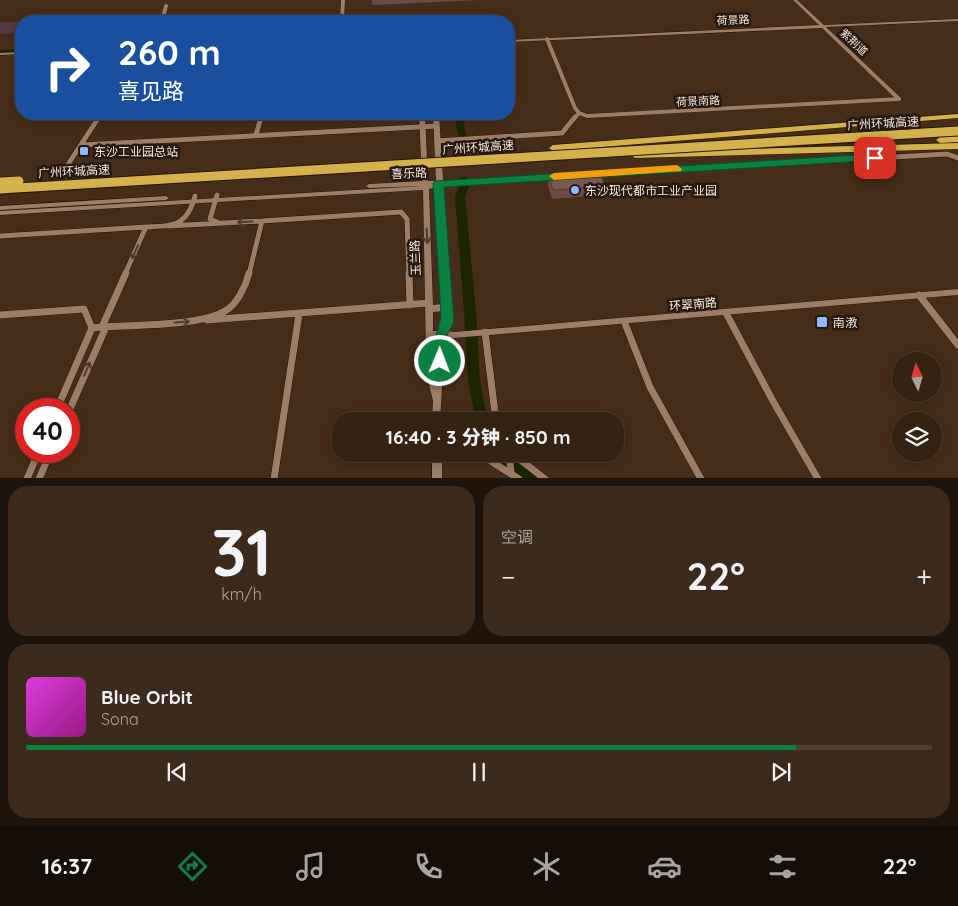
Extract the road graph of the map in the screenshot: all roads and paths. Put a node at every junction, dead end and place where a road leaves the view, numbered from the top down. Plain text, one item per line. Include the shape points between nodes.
1 (343, 0) edge
2 (795, 0) edge
3 (166, 6) dead end
4 (164, 15) edge
5 (342, 15) edge
6 (958, 20) edge
7 (822, 26) junction
8 (547, 39) junction
9 (515, 41) edge
10 (15, 53) edge
11 (0, 54) edge
12 (899, 99) joint
13 (958, 108) edge
14 (579, 113) junction
15 (958, 116) edge
16 (97, 120) edge
17 (260, 120) edge
18 (422, 120) edge
19 (436, 120) edge
20 (882, 120) junction
21 (958, 125) edge
22 (436, 126) junction
23 (423, 127) junction
24 (958, 131) edge
25 (256, 135) junction
26 (958, 139) edge
27 (437, 140) junction
28 (80, 144) junction
29 (958, 146) edge
30 (553, 148) junction
31 (742, 152) junction
32 (507, 157) junction
33 (958, 158) edge
34 (65, 169) dead end
35 (586, 174) edge
36 (568, 176) edge
37 (0, 182) edge
38 (438, 184) junction
39 (426, 185) junction
40 (0, 189) edge
41 (216, 197) junction
42 (195, 198) junction
43 (0, 208) edge
44 (0, 213) edge
45 (262, 221) junction
46 (224, 223) junction
47 (168, 226) junction
48 (146, 228) junction
49 (0, 236) edge
50 (958, 292) edge
51 (919, 295) junction
52 (410, 304) junction
53 (429, 306) junction
54 (447, 307) junction
55 (726, 312) junction
56 (300, 314) junction
57 (0, 315) edge
58 (200, 320) junction
59 (624, 321) junction
60 (104, 327) junction
61 (92, 328) junction
62 (483, 332) junction
63 (430, 334) junction
64 (441, 335) junction
65 (958, 345) edge
66 (62, 398) edge
67 (75, 398) edge
68 (437, 400) junction
69 (436, 412) edge
70 (495, 412) edge
71 (437, 462) edge
72 (489, 462) edge
73 (510, 462) edge
74 (523, 462) edge
75 (33, 463) edge
76 (46, 463) edge
77 (511, 472) junction
78 (26, 478) edge
79 (39, 478) edge
80 (274, 478) edge
81 (437, 478) edge
82 (519, 478) edge
83 (544, 478) edge
84 (701, 478) edge
85 (818, 478) edge

1 - 5 street
2 - 7 street, 紫荆道
3 - 4 street
6 - 7 street, 荷景路
7 - 8 street, 荷景路
7 - 12 street, 紫荆道
8 - 9 street, 荷景路
8 - 14 street
10 - 11 street
12 - 14 street, 荷景南路 via 587,116
13 - 20 highway
14 - 27 street via 562,133
15 - 20 highway
16 - 28 street
17 - 25 street
18 - 23 street, 玉兰路
19 - 22 street, 玉兰路
20 - 30 highway
21 - 30 highway, 广州环城高速
22 - 23 street
22 - 27 street, 玉兰路
23 - 25 street
23 - 39 street, 玉兰路
24 - 32 highway, 广州环城高速, bridge
25 - 28 street
26 - 31 highway
27 - 38 street, 玉兰路
28 - 34 street
29 - 31 highway
30 - 37 highway, 广州环城高速, bridge
31 - 32 highway, bridge
32 - 40 highway, 广州环城高速, bridge
33 - 35 street via 947,154
36 - 38 street
38 - 39 street, 喜乐路
38 - 54 street, 玉兰路
39 - 41 street, 喜乐路
39 -> 53 street, 玉兰路
41 - 42 street, 喜乐路
41 - 46 street via 210,218
42 - 43 street, 喜乐路
42 - 44 street, 喜乐路
42 - 47 street via 187,218 177,225
45 -> 46 street
45 - 52 street via 401,212 407,219
45 - 58 street via 246,287 226,311
46 - 47 street
47 - 48 street
48 - 49 street
48 -> 60 street
50 - 51 street, 环翠南路
51 - 55 street, 环翠南路
51 - 65 street
52 - 53 street
52 - 56 street
53 - 54 street
53 - 63 street, 玉兰路
54 - 64 street, 玉兰路 via 447,322
55 - 59 street, 环翠南路
55 - 85 street
56 - 58 street
56 - 80 street
57 - 61 street via 84,309
60 -> 58 street
59 - 62 street, 环翠南路
59 - 84 street via 650,387
60 - 61 street
67 -> 60 street
61 - 66 street
62 - 64 street, 环翠南路
62 - 70 street
63 - 64 street, 环翠南路
63 - 68 street, 玉兰路 via 432,380
64 - 68 street, 玉兰路
68 - 69 street, 玉兰路
71 - 81 street
72 - 77 street
73 - 77 street
74 - 83 street
75 - 78 street
76 - 79 street
77 - 82 street

